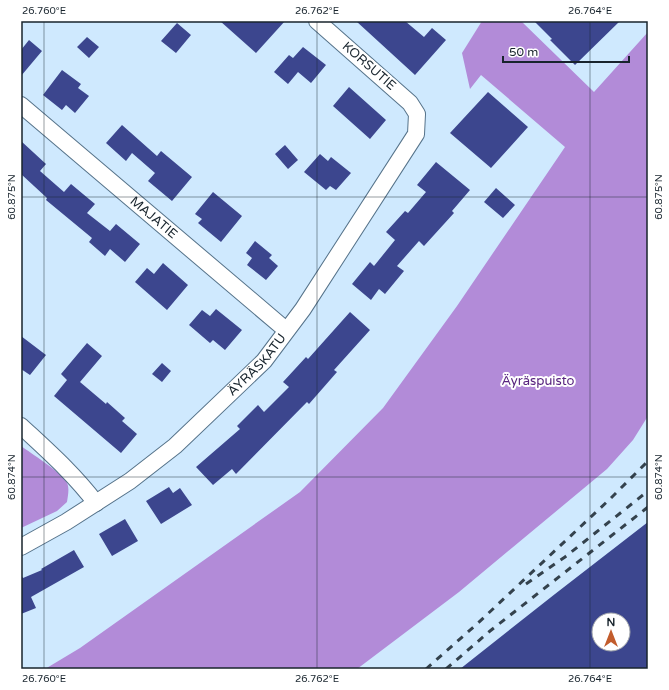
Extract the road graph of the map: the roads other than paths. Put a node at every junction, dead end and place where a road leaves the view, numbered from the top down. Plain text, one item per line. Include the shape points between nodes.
1 (317, 21) edge
2 (21, 105) edge
3 (417, 114) joint
4 (286, 330) junction
5 (21, 426) edge
6 (96, 503) junction
7 (21, 547) edge

1 - 3 street, KORSUTIE via 410,103
2 - 4 street, MAJATIE
3 - 4 street, ÄYRÄSKATU via 416,134 303,309
4 - 6 street, ÄYRÄSKATU via 264,361 175,446 130,481
5 - 6 street via 59,460
6 - 7 street, ÄYRÄSKATU

